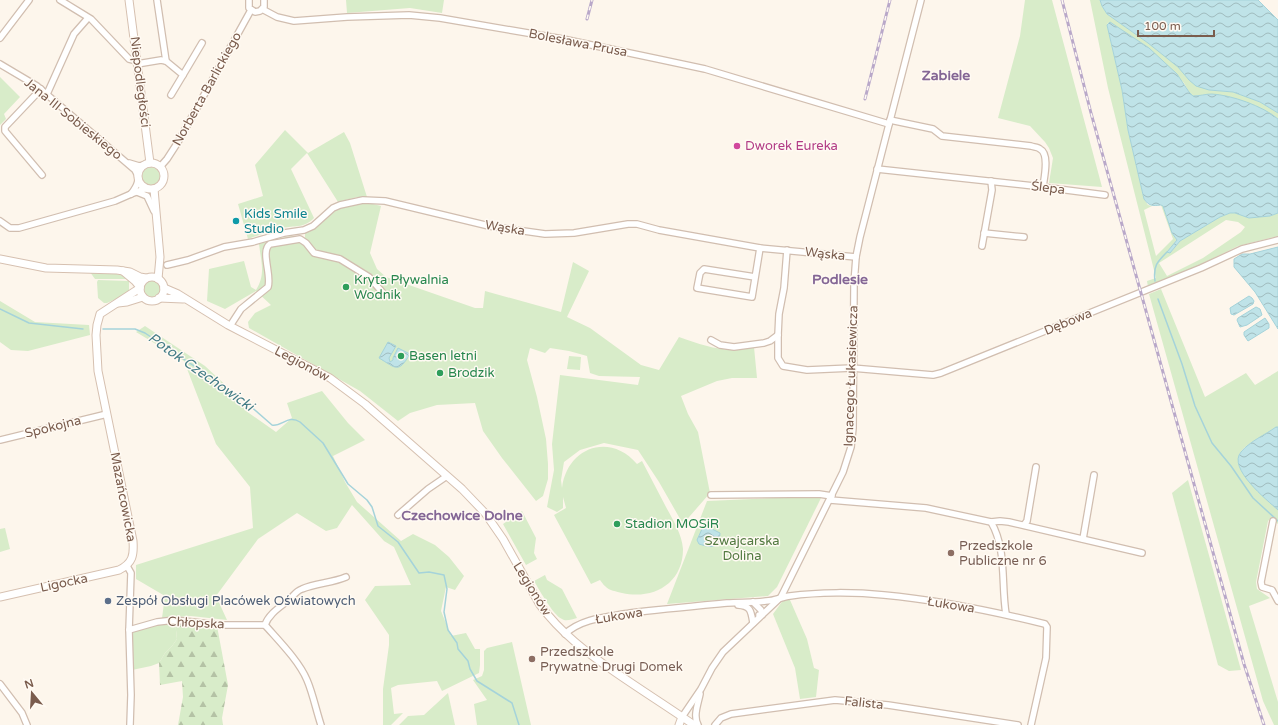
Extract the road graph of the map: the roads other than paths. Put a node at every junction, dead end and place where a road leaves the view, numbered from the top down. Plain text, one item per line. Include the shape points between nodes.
1 (29, 0) edge
2 (60, 0) edge
3 (129, 0) edge
4 (157, 0) edge
5 (248, 0) edge
6 (264, 0) edge
7 (921, 0) edge
8 (262, 9) junction
9 (251, 10) junction
10 (88, 18) junction
11 (0, 38) edge
12 (202, 43) dead end
13 (166, 61) junction
14 (137, 63) junction
15 (0, 64) edge
16 (183, 75) junction
17 (41, 90) junction
18 (46, 94) junction
19 (171, 95) dead end
20 (890, 122) junction
21 (125, 161) junction
22 (147, 164) junction
23 (160, 167) junction
24 (878, 169) junction
25 (42, 175) dead end
26 (138, 178) junction
27 (991, 181) junction
28 (1043, 187) junction
29 (150, 189) junction
30 (137, 192) junction
31 (131, 194) junction
32 (1105, 195) dead end
33 (156, 216) junction
34 (0, 221) edge
35 (302, 231) junction
36 (984, 233) junction
37 (1024, 237) dead end
38 (300, 239) junction
39 (1278, 240) edge
40 (982, 246) dead end
41 (760, 248) junction
42 (158, 250) junction
43 (787, 250) junction
44 (856, 257) junction
45 (0, 259) edge
46 (167, 265) dead end
47 (122, 271) junction
48 (148, 277) junction
49 (755, 277) junction
50 (158, 279) junction
51 (140, 287) junction
52 (164, 288) junction
53 (383, 293) dead end
54 (143, 297) junction
55 (159, 298) junction
56 (184, 299) junction
57 (118, 303) junction
58 (230, 326) junction
59 (778, 335) junction
60 (711, 340) dead end
61 (852, 368) junction
62 (107, 414) junction
63 (0, 440) edge
64 (1036, 467) dead end
65 (1094, 475) dead end
66 (447, 476) junction
67 (711, 495) dead end
68 (831, 498) junction
69 (398, 514) dead end
70 (1273, 521) dead end
71 (991, 522) junction
72 (1024, 525) junction
73 (1083, 539) junction
74 (1142, 553) dead end
75 (127, 566) junction
76 (346, 577) dead end
77 (0, 597) edge
78 (781, 597) junction
79 (1278, 601) edge
80 (753, 602) junction
81 (726, 603) junction
82 (752, 612) junction
83 (1006, 614) junction
84 (762, 615) junction
85 (753, 623) junction
86 (265, 625) junction
87 (129, 630) junction
88 (565, 634) junction
89 (0, 684) edge
90 (701, 689) junction
91 (696, 714) junction
92 (688, 722) edge
93 (27, 725) edge
94 (130, 725) edge
95 (321, 725) edge
96 (679, 725) edge
97 (698, 725) edge
98 (715, 725) edge
99 (1018, 725) edge
100 (1031, 725) edge

1 - 11 street
2 - 10 street
3 - 14 street, Niepodległości
4 - 13 street
5 - 9 street
6 - 8 street
7 - 20 street, Ignacego Łukasiewicza
8 - 9 street via 255,12
8 - 20 street, Bolesława Prusa via 277,17 294,21 409,15 562,39 705,70
9 - 23 street, Norberta Barlickiego via 178,142
10 - 14 street via 129,59
10 - 18 street via 74,34
12 - 16 street
13 - 14 street
13 - 16 street
14 - 22 street, Niepodległości
15 - 17 street, Jana III Sobieskiego
16 - 19 street
17 - 18 street, Jana III Sobieskiego
17 - 25 street via 5,127 5,131
18 - 21 street, Jana III Sobieskiego
20 - 24 street, Ignacego Łukasiewicza
20 - 28 street, Bolesława Prusa via 933,129 942,136 1040,149 1046,158
21 - 22 street, Jana III Sobieskiego via 134,165
21 - 26 street, Jana III Sobieskiego via 135,170
22 - 23 street via 156,164
22 - 26 street via 140,170
23 - 29 street via 164,180 158,187
24 - 27 street, Ślepa
24 - 44 street, Ignacego Łukasiewicza
26 - 29 street via 143,186
26 - 31 street
27 - 28 street, Ślepa
27 - 36 street via 992,190
28 - 32 street, Ślepa
29 - 30 street
29 - 33 street
30 - 31 street
30 - 33 street via 147,196
31 - 34 street via 115,201 19,228 10,228
33 - 42 street
35 - 38 street
35 - 41 street, Wąska via 313,226 333,208 371,199 489,226 546,234 574,233 637,224
35 - 46 street, Wąska via 224,247
36 - 37 street
36 - 40 street
38 - 53 street via 314,253 340,259 369,277
38 - 58 street via 270,244 267,247 265,251 270,275 268,287 241,309
39 - 61 street, Dębowa via 1242,249 941,373
41 - 43 street, Wąska
41 - 49 street
42 - 48 street via 153,271
42 - 50 street
43 - 44 street, Wąska
43 - 59 street
44 - 61 street, Ignacego Łukasiewicza
45 - 47 street via 46,268
47 - 48 street
47 - 51 street
48 - 50 street
48 - 51 street
49 - 49 street via 752,297 697,288 700,273 704,269
50 - 52 street
51 - 54 street
51 - 57 street, Mazańcowicka
52 - 55 street
52 - 56 street, Legionów
54 - 55 street via 149,300
54 - 57 street, Mazańcowicka
55 - 56 street, Legionów
56 - 58 street, Legionów
57 - 62 street, Mazańcowicka via 100,314 96,325 98,370
58 - 66 street, Legionów via 343,387
59 - 60 street via 764,343 734,347 720,345
59 - 61 street, Dębowa via 778,358 783,366 813,370
61 - 68 street, Ignacego Łukasiewicza via 851,447
62 - 63 street, Spokojna
62 - 75 street, Mazańcowicka via 133,541 132,559
64 - 72 street via 1027,521
65 - 73 street
66 - 69 street
66 - 88 street, Legionów via 476,503 495,526 540,606
67 - 68 street via 819,494
68 - 71 street via 926,508
68 - 78 street, Ignacego Łukasiewicza
70 - 79 street via 1260,582 1262,587 1272,590
71 - 72 street
71 - 83 street via 999,545
72 - 73 street
73 - 74 street
75 - 77 street, Ligocka via 105,574
75 - 87 street via 131,573
76 - 86 street via 296,592
78 - 80 street, Łukowa via 770,601
78 - 83 street, Łukowa via 848,593 884,595
78 - 84 street, Ignacego Łukasiewicza
80 - 81 street, Łukowa
80 - 84 street via 761,610
81 - 82 street, Łukowa via 743,606
81 - 88 street, Łukowa via 604,617 578,625
82 - 84 street, Łukowa
82 - 85 street
83 - 100 street, Łukowa via 1045,624 1047,627 1046,658
84 - 85 street, Ignacego Łukasiewicza
85 - 90 street, Ignacego Łukasiewicza via 717,659
86 - 87 street, Chłopska via 219,625 175,620
86 - 95 street via 303,672
87 - 94 street
88 - 92 street, Legionów via 586,652
89 - 93 street via 22,713
90 - 91 street, Ignacego Łukasiewicza
90 - 92 street, Ignacego Łukasiewicza
91 - 92 street
91 - 97 street, Ignacego Łukasiewicza
92 - 96 street
98 - 99 street, Falista via 721,718 731,714 835,700

